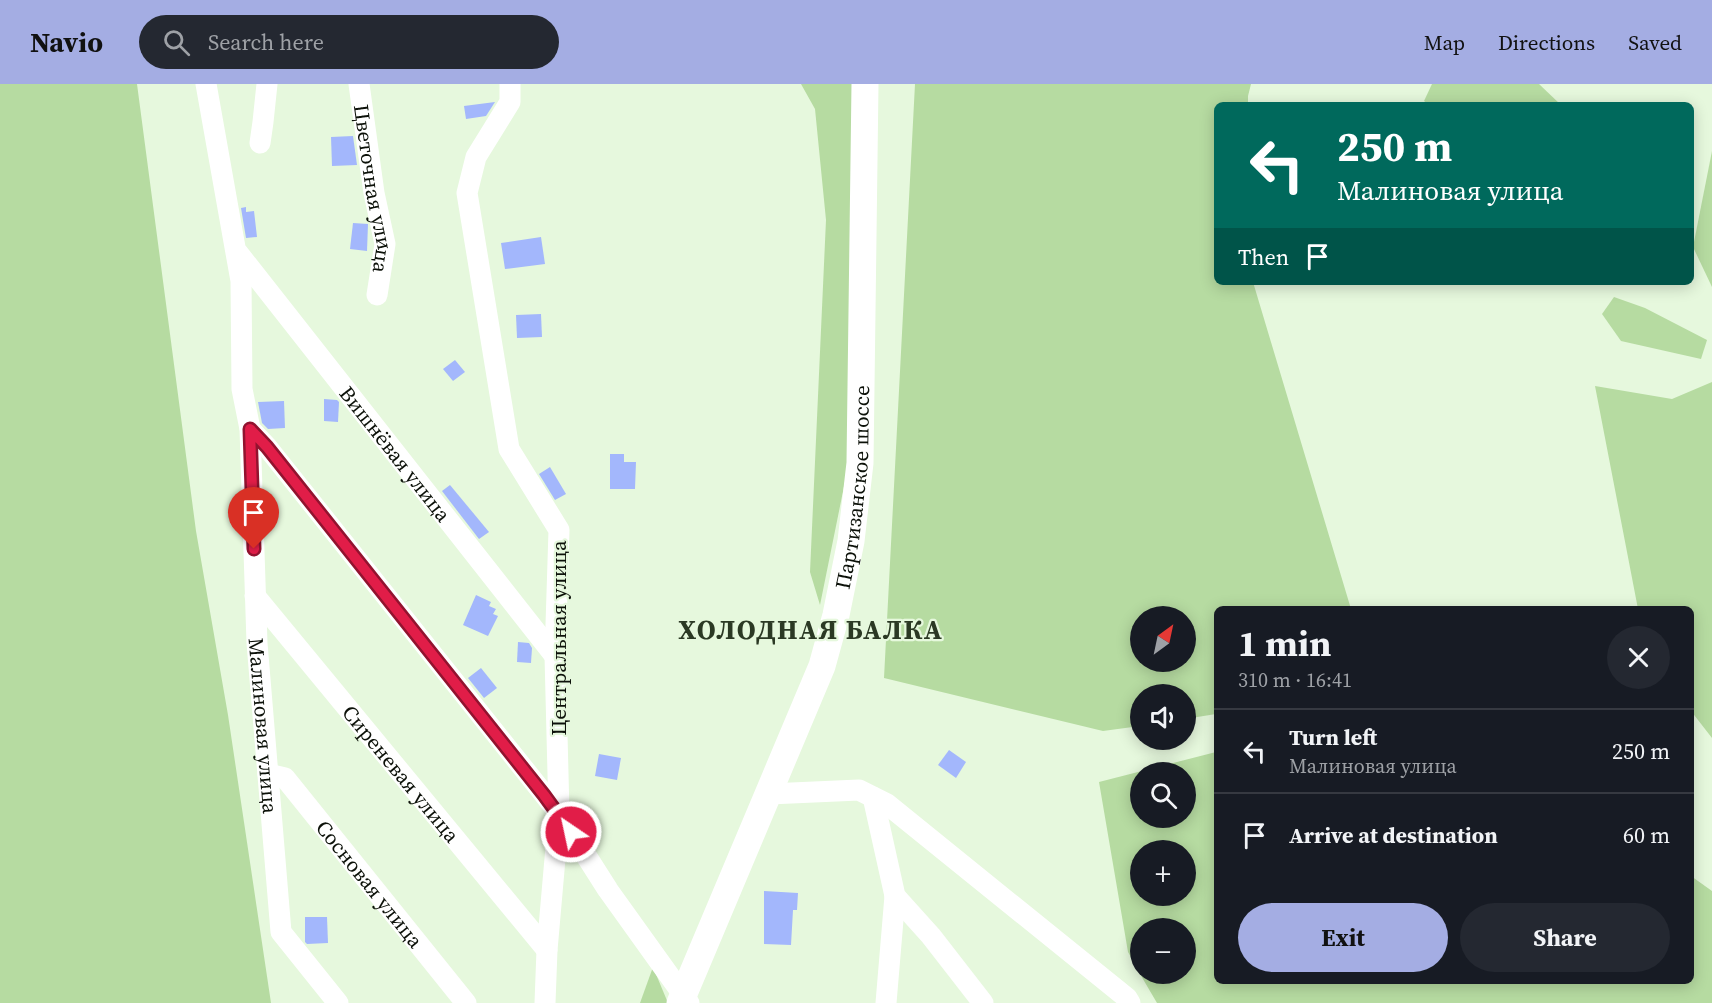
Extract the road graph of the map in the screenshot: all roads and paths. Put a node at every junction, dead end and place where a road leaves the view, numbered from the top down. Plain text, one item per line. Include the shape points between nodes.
1 (206, 84) edge
2 (267, 84) edge
3 (359, 84) edge
4 (510, 84) edge
5 (865, 84) edge
6 (260, 143) dead end
7 (236, 251) junction
8 (377, 295) dead end
9 (250, 429) junction
10 (255, 596) junction
11 (555, 656) junction
12 (268, 774) junction
13 (769, 794) junction
14 (873, 797) junction
15 (559, 813) junction
16 (895, 896) junction
17 (547, 950) junction
18 (684, 1000) edge
19 (338, 1003) edge
20 (466, 1003) edge
21 (545, 1003) edge
22 (886, 1003) edge
23 (983, 1003) edge
24 (1130, 1003) edge

1 - 7 street, Малиновая улица
2 - 6 street
3 - 8 street, Цветочная улица via 385,244
4 - 11 street, Центральная улица via 510,102 476,157 467,193 509,449 559,530
5 - 13 main road, Партизанское шоссе via 860,463 851,541 822,666
7 - 9 street, Малиновая улица via 241,281 242,389
7 - 11 street, Вишнёвая улица
9 - 10 street, Малиновая улица
9 - 15 street
10 - 12 street, Малиновая улица
10 - 17 street, Сиреневая улица
11 - 15 street, Центральная улица
12 - 19 street, Малиновая улица via 281,932
12 - 20 street, Сосновая улица via 285,778
13 - 14 street via 860,790
13 - 18 main road, Партизанское шоссе
14 - 16 street
14 - 24 street via 887,804
15 - 17 street, Центральная улица
15 - 18 street
16 - 22 street
16 - 23 street
17 - 21 street, Центральная улица

